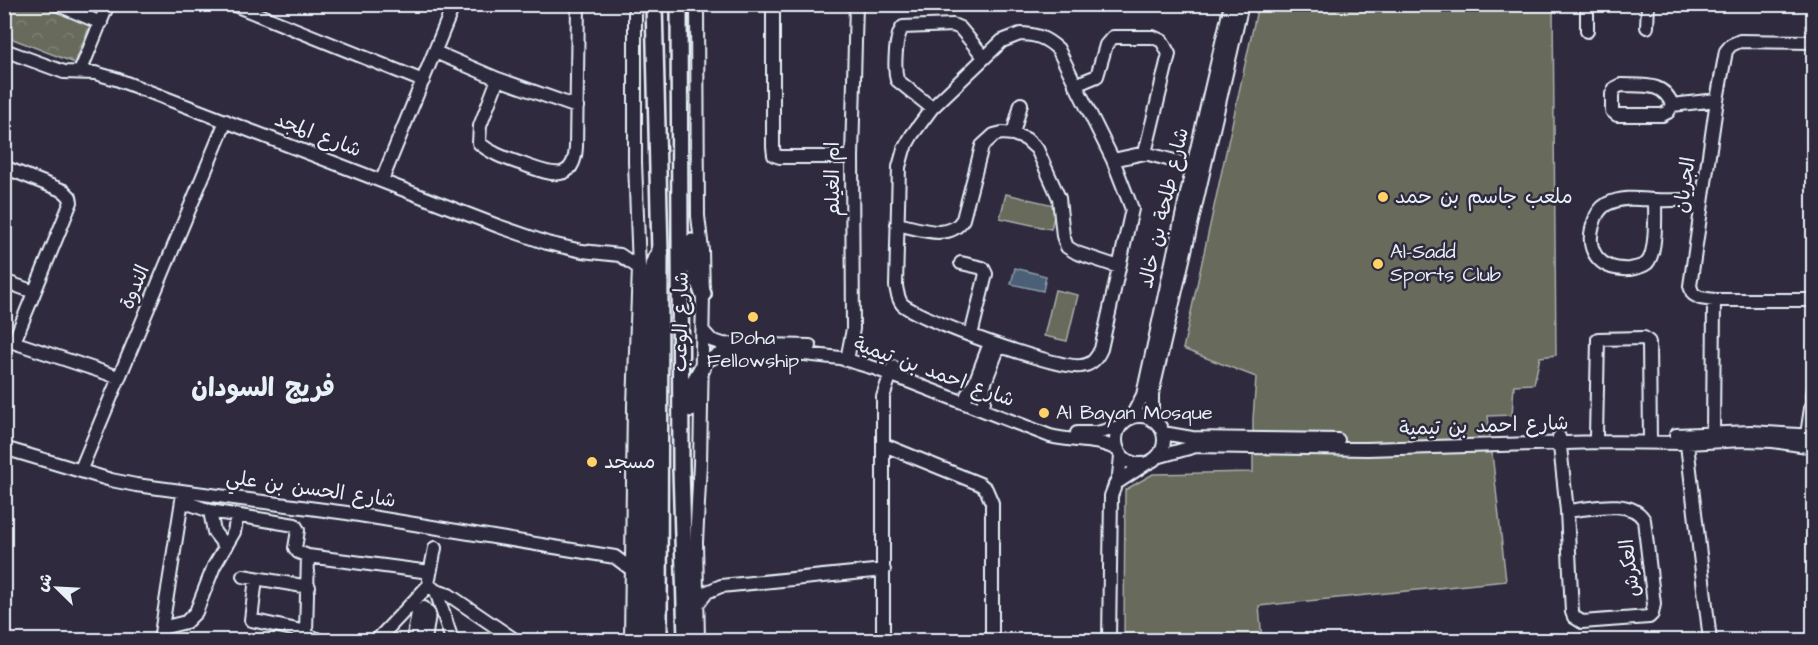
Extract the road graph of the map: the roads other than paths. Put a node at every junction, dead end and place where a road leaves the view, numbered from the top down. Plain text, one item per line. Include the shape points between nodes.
1 (56, 4) edge
2 (108, 4) edge
3 (232, 4) edge
4 (454, 4) edge
5 (578, 4) edge
6 (635, 4) edge
7 (654, 4) edge
8 (680, 4) edge
9 (697, 4) edge
10 (773, 4) edge
11 (856, 4) edge
12 (1231, 4) edge
13 (1242, 4) edge
14 (1587, 4) edge
15 (1648, 4) edge
16 (101, 22) junction
17 (1647, 27) dead end
18 (1587, 31) dead end
19 (1814, 42) edge
20 (4, 50) edge
21 (435, 52) junction
22 (984, 57) junction
23 (80, 72) junction
24 (498, 80) junction
25 (423, 81) junction
26 (1075, 85) junction
27 (1717, 100) junction
28 (1021, 104) dead end
29 (1672, 105) junction
30 (577, 107) junction
31 (932, 108) junction
32 (226, 121) junction
33 (1013, 134) junction
34 (1145, 153) junction
35 (852, 157) junction
36 (1113, 160) junction
37 (1193, 166) junction
38 (4, 167) edge
39 (382, 180) junction
40 (1702, 199) junction
41 (1655, 200) junction
42 (682, 209) junction
43 (897, 224) junction
44 (639, 241) junction
45 (660, 253) junction
46 (620, 255) junction
47 (961, 263) dead end
48 (1119, 267) junction
49 (639, 268) junction
50 (4, 280) edge
51 (34, 292) junction
52 (704, 294) junction
53 (1714, 300) junction
54 (1814, 300) edge
55 (703, 331) junction
56 (971, 335) junction
57 (9, 340) edge
58 (995, 344) junction
59 (848, 356) junction
60 (702, 368) junction
61 (892, 370) junction
62 (983, 375) junction
63 (118, 377) junction
64 (1814, 389) edge
65 (966, 395) junction
66 (984, 402) junction
67 (1131, 418) junction
68 (1152, 420) junction
69 (1119, 427) junction
70 (1162, 433) junction
71 (1713, 433) junction
72 (1596, 436) junction
73 (1650, 439) junction
74 (1687, 439) junction
75 (1559, 440) junction
76 (1810, 441) edge
77 (884, 445) junction
78 (4, 448) edge
79 (1120, 453) junction
80 (1153, 459) junction
81 (681, 468) junction
82 (81, 469) junction
83 (1115, 484) junction
84 (182, 495) junction
85 (210, 511) junction
86 (1567, 511) junction
87 (237, 516) junction
88 (438, 528) junction
89 (225, 546) junction
90 (632, 546) junction
91 (308, 556) junction
92 (615, 557) junction
93 (632, 569) junction
94 (884, 570) junction
95 (696, 571) junction
96 (430, 572) junction
97 (243, 576) dead end
98 (256, 578) junction
99 (721, 586) junction
100 (309, 587) junction
101 (432, 588) junction
102 (697, 605) junction
103 (424, 608) junction
104 (659, 617) junction
105 (306, 633) junction
106 (161, 634) edge
107 (319, 640) edge
108 (377, 640) edge
109 (413, 640) edge
110 (425, 640) edge
111 (452, 640) edge
112 (515, 640) edge
113 (631, 640) edge
114 (644, 640) edge
115 (659, 640) edge
116 (668, 640) edge
117 (686, 640) edge
118 (698, 640) edge
119 (883, 640) edge
120 (992, 640) edge
121 (1109, 640) edge
122 (1710, 640) edge

1 - 16 street
2 - 16 street
3 - 25 street
4 - 21 street
5 - 30 street
6 - 44 street
7 - 45 main road, شارع الوعب
8 - 42 main road, شارع الوعب
9 - 52 street, شارع الوعب via 698,216
10 - 35 street via 774,155
11 - 35 street, ام الغيلم
12 - 37 street, شارع طلحة بن خالد
13 - 68 street, شارع طلحة بن خالد via 1152,394
14 - 18 street
15 - 17 street
16 - 23 street
19 - 27 street, الجريان via 1740,40 1731,45 1726,51
20 - 23 street, شارع المجد via 56,70
21 - 24 street
21 - 25 street
22 - 26 street via 1011,36 1037,35 1058,49
22 - 31 street
22 - 31 street via 953,25 903,27 897,39 897,80
23 - 32 street, شارع المجد via 116,79
24 - 30 street
24 - 30 street via 480,126 479,143 493,154 545,172 562,173 574,163
25 - 39 street
26 - 34 street via 1096,76 1106,45 1113,37 1153,37 1162,41 1169,54
26 - 36 street
27 - 29 street
27 - 40 street, الجريان
28 - 33 street
29 - 29 street via 1656,86 1621,85 1612,94 1612,111 1617,115 1662,115
31 - 43 street via 904,149 899,166
32 - 39 street, شارع المجد
32 - 63 street, الندوة
33 - 43 street via 994,135 982,146 963,219 952,231
33 - 48 street via 1037,149 1059,198 1067,247
34 - 36 street
34 - 37 street
35 - 59 street, ام الغيلم via 854,321
36 - 48 street via 1132,209
37 - 67 street, شارع طلحة بن خالد via 1143,395
38 - 51 street via 70,197
39 - 46 street, شارع المجد via 547,243
40 - 41 street
40 - 53 street, الجريان via 1690,286 1693,294
41 - 41 street via 1624,198 1605,205 1597,214 1589,239 1594,256 1607,266 1623,269 1647,263 1654,241
42 - 52 main road via 690,227 692,261
42 - 81 main road, شارع الوعب
43 - 56 street via 896,286 902,303 918,314
44 - 46 street
44 - 49 street
45 - 104 main road, شارع الوعب
45 - 114 highway via 650,285
46 - 49 street, شارع المجد
47 - 56 street via 983,268 986,274
48 - 58 street via 1101,349 1098,358 1089,364 1057,364
49 - 90 street
50 - 51 street
51 - 57 street
52 - 55 street, شارع الوعب
53 - 54 street, الجريان
53 - 71 street
55 - 59 street, شارع احمد بن تيمية via 711,340 723,344 806,346
55 - 60 street, شارع الوعب
56 - 58 street
57 - 63 street
58 - 62 street
59 - 60 street, شارع احمد بن تيمية via 720,354
59 - 61 street, شارع احمد بن تيمية
60 - 81 main road via 693,384 691,439
60 - 95 street, شارع الوعب
61 - 65 street, شارع احمد بن تيمية
61 - 77 street via 884,397
61 - 79 street, شارع احمد بن تيمية via 1050,436 1104,443
62 - 65 street
62 - 66 street
63 - 82 street, الندوة
64 - 76 street
65 - 66 street, شارع احمد بن تيمية
66 - 69 street, شارع احمد بن تيمية via 1062,431 1090,434
67 - 68 street
67 - 69 street
68 - 70 street
69 - 79 street via 1116,438
70 - 75 street, شارع احمد بن تيمية via 1192,438 1368,442
70 - 80 street via 1163,446
71 - 74 street, شارع احمد بن تيمية
71 - 76 street, شارع احمد بن تيمية via 1751,432
72 - 73 street, شارع احمد بن تيمية
72 - 73 street via 1596,343 1601,337 1644,338 1648,342
72 - 75 street, شارع احمد بن تيمية
73 - 74 street, شارع احمد بن تيمية
73 - 75 street, شارع احمد بن تيمية
74 - 76 street, شارع احمد بن تيمية
74 - 122 street
75 - 80 street, شارع احمد بن تيمية via 1367,449 1196,446
75 - 86 street, العكرش
77 - 94 street
77 - 120 street via 980,484 990,496
78 - 82 street, شارع الحسن بن علي
79 - 80 street via 1137,464
79 - 83 street
80 - 83 street
81 - 117 main road, شارع الوعب
82 - 84 street, شارع الحسن بن علي
83 - 121 street
84 - 85 street
84 - 88 street, شارع الحسن بن علي via 347,513
84 - 106 street
85 - 87 street
85 - 89 street via 214,532
86 - 86 street, العكرش via 1614,507 1640,513 1654,604 1649,617 1582,622 1574,617
87 - 89 street via 234,532
87 - 91 street via 295,525 295,548
88 - 92 street, شارع الحسن بن علي
88 - 96 street
89 - 106 street via 196,612 186,622
90 - 92 street
90 - 93 street
91 - 96 street
91 - 100 street
92 - 93 street, شارع الحسن بن علي
93 - 113 street
94 - 99 street
94 - 119 street
95 - 99 street via 707,582
95 - 102 street, شارع الوعب
96 - 101 street
97 - 98 street
98 - 100 street
98 - 105 street via 251,620
99 - 102 street via 707,592
100 - 105 street
101 - 103 street
101 - 108 street
101 - 111 street
101 - 112 street via 449,595
102 - 118 street, شارع الوعب
103 - 109 street via 418,613
103 - 110 street via 429,614
104 - 115 main road, شارع الوعب
104 - 116 main road via 667,628
105 - 107 street

